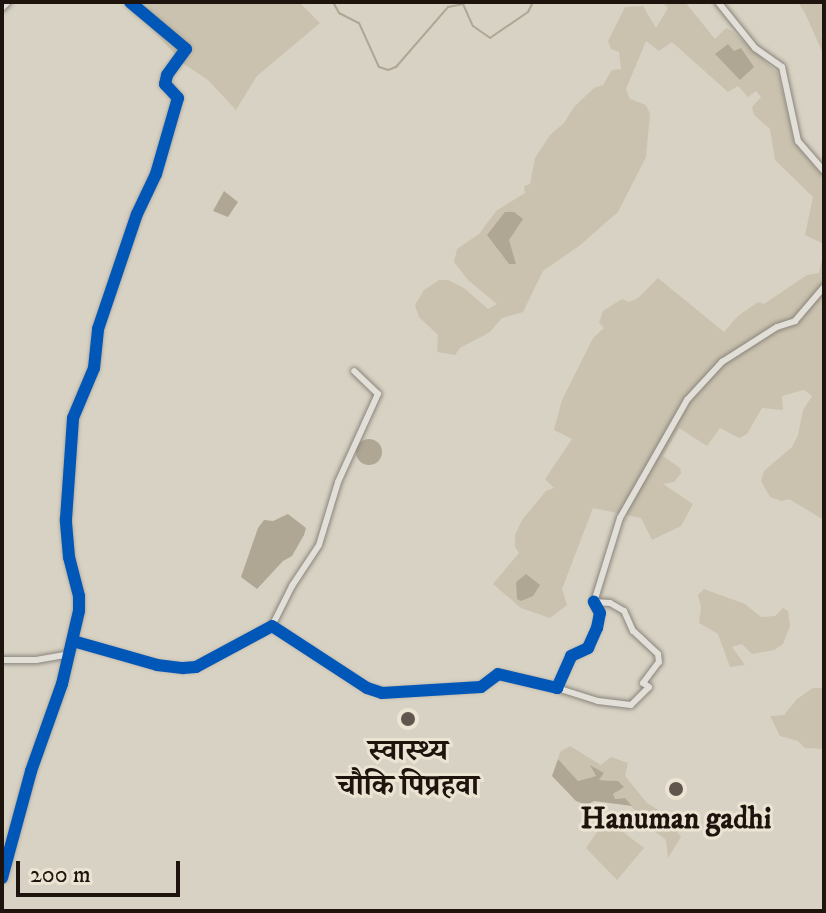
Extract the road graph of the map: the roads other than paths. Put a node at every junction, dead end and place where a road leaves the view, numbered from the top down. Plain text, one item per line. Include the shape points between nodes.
1 (8, 2) edge
2 (130, 2) edge
3 (718, 2) edge
4 (2, 8) edge
5 (824, 171) edge
6 (824, 287) edge
7 (354, 371) dead end
8 (594, 602) junction
9 (272, 626) junction
10 (73, 641) junction
11 (70, 654) junction
12 (2, 660) edge
13 (557, 688) junction
14 (2, 878) edge

1 - 4 street
2 - 10 street via 186,49 167,75 165,84 178,98 156,174 98,329 94,368 73,418 66,519 79,596
3 - 5 street via 755,48 782,67 798,141
6 - 8 street via 795,321 722,362 687,400 620,518
7 - 9 street via 378,394 338,482 319,545
8 - 13 street via 600,613 597,628 588,648 571,656
8 - 13 street via 624,611 633,631 658,654 659,662 643,683 649,687 631,705
9 - 10 street via 196,667 183,668
9 - 13 street via 382,693 481,687 498,674
10 - 11 street
11 - 12 street
11 - 14 street

